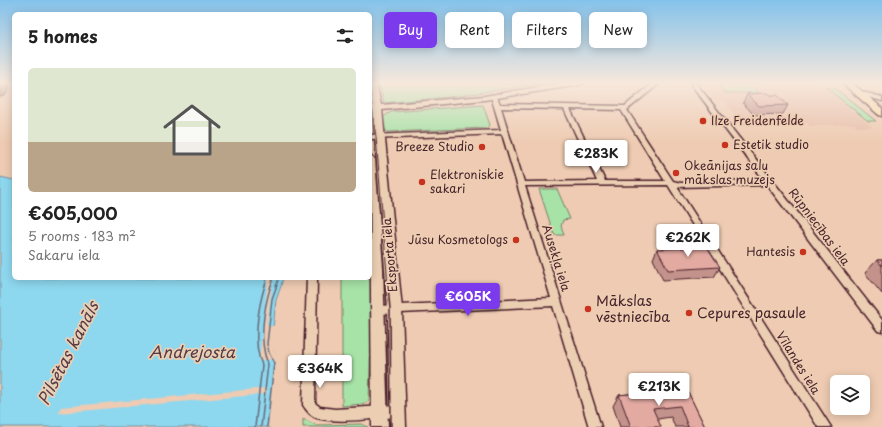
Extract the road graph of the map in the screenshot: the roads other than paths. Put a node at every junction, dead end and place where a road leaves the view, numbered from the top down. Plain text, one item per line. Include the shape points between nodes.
1 (430, 103) edge
2 (496, 103) edge
3 (634, 103) edge
4 (708, 103) edge
5 (870, 103) edge
6 (497, 106) junction
7 (566, 107) junction
8 (624, 108) junction
9 (373, 109) edge
10 (882, 113) edge
11 (505, 132) junction
12 (375, 137) edge
13 (770, 182) junction
14 (671, 183) junction
15 (521, 184) junction
16 (602, 184) junction
17 (372, 190) edge
18 (312, 280) edge
19 (557, 302) junction
20 (395, 309) junction
21 (378, 310) junction
22 (882, 328) edge
23 (398, 419) edge
24 (380, 420) edge
25 (595, 427) edge
26 (825, 427) edge

1 - 9 main road
2 - 6 street, Ausekļa iela
3 - 8 street
4 - 13 street, Rūpniecības iela
5 - 10 main road
6 - 7 street
6 - 11 street, Ausekļa iela
7 - 8 street
7 - 16 street
8 - 14 street, Vīlandes iela
9 - 12 main road, Eksporta iela
11 - 12 street
11 - 15 street, Ausekļa iela
12 - 20 main road, Eksporta iela
13 - 14 street via 681,185
13 - 22 street, Rūpniecības iela
14 - 16 street
14 - 26 street, Vīlandes iela
15 - 16 street
15 - 19 street, Ausekļa iela
17 - 21 main road, Eksporta iela
18 - 24 street via 309,405 326,415
19 - 20 street
19 - 25 street, Ausekļa iela
20 - 21 street
20 - 23 main road, Eksporta iela
21 - 24 main road, Eksporta iela
23 - 24 street

